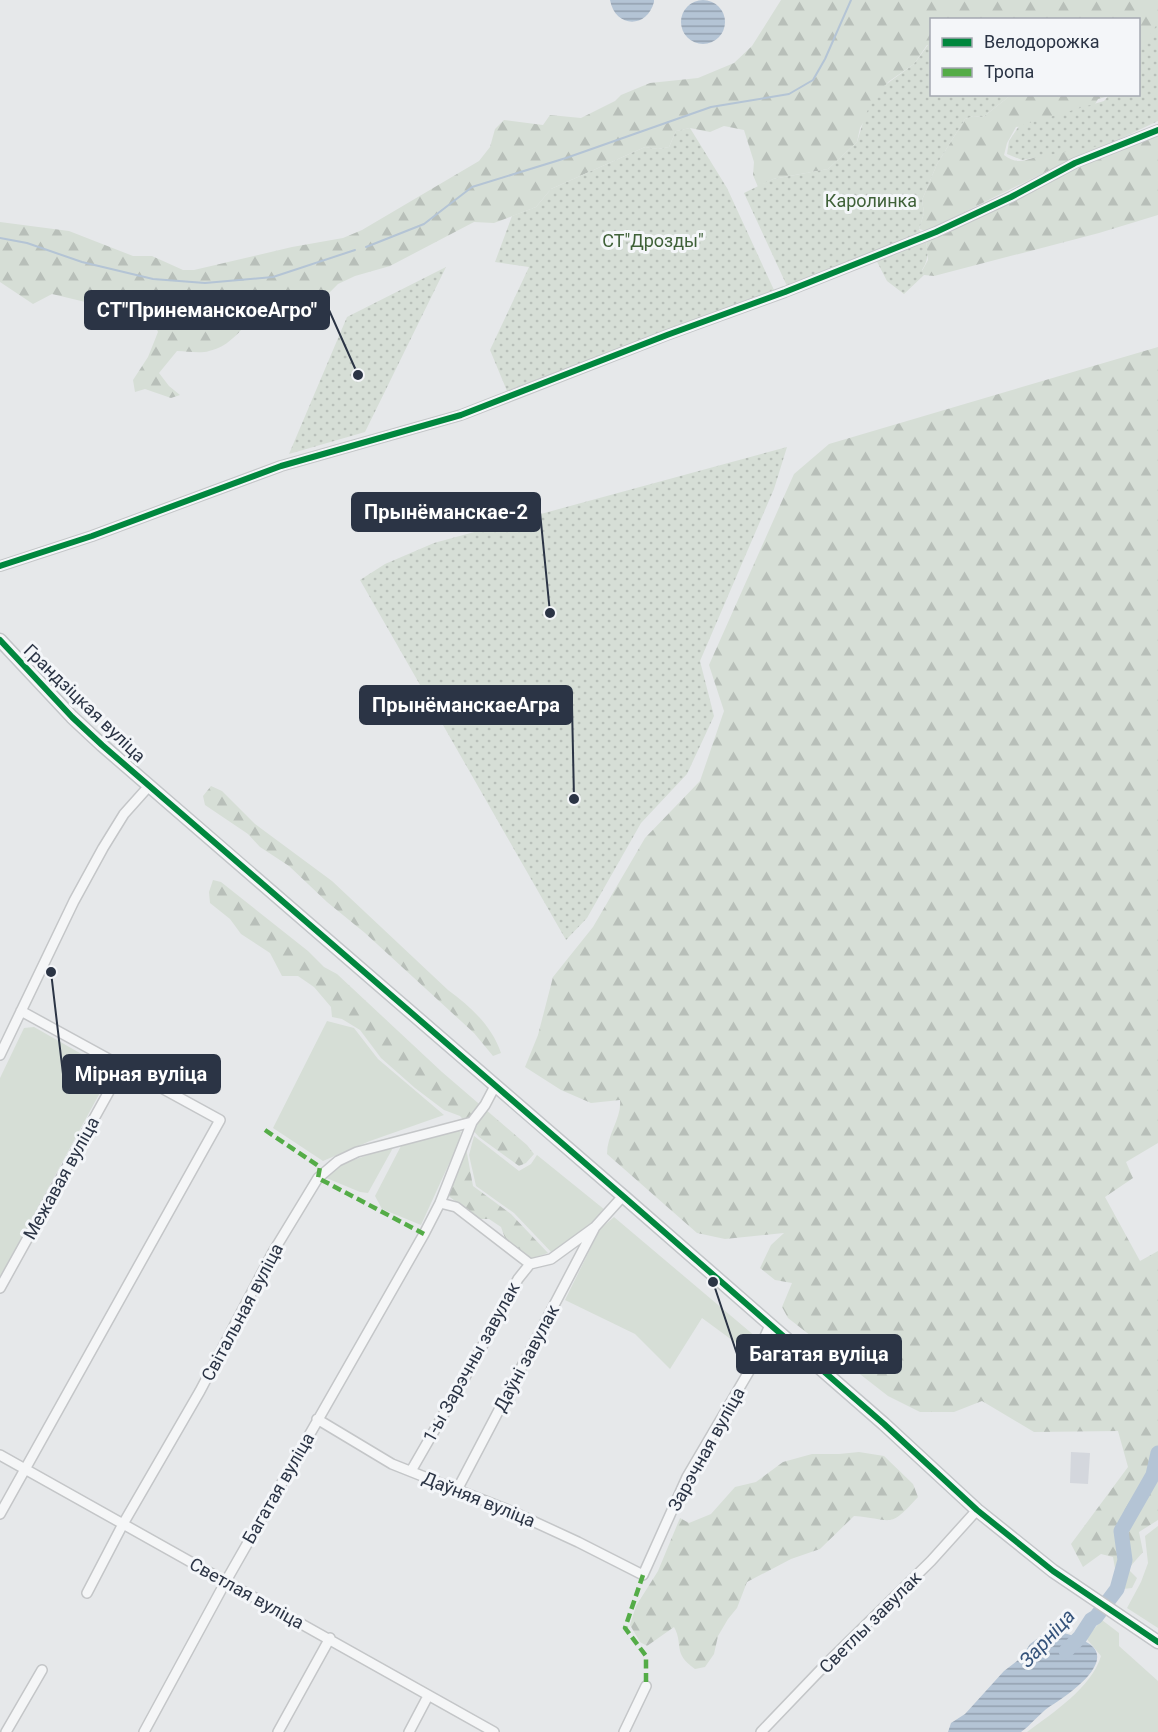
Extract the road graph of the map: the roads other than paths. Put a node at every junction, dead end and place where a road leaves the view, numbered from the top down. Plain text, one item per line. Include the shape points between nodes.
1 (1158, 130) edge
2 (0, 566) edge
3 (0, 640) edge
4 (149, 786) junction
5 (21, 1011) junction
6 (0, 1055) edge
7 (122, 1068) junction
8 (495, 1086) junction
9 (472, 1122) junction
10 (623, 1196) junction
11 (440, 1203) junction
12 (595, 1227) junction
13 (530, 1264) junction
14 (0, 1288) edge
15 (770, 1324) junction
16 (317, 1419) junction
17 (0, 1455) edge
18 (24, 1469) junction
19 (411, 1471) junction
20 (457, 1490) junction
21 (0, 1514) edge
22 (971, 1518) junction
23 (123, 1524) junction
24 (643, 1575) joint
25 (226, 1581) junction
26 (87, 1593) dead end
27 (330, 1638) junction
28 (1158, 1642) edge
29 (42, 1670) dead end
30 (646, 1686) dead end
31 (428, 1696) junction
32 (6, 1732) edge
33 (144, 1732) edge
34 (278, 1732) edge
35 (409, 1732) edge
36 (494, 1732) edge
37 (624, 1732) edge
38 (761, 1732) edge

1 - 2 street via 1075,163 936,232 461,414 281,466
3 - 4 main road, Грандзіцкая вуліца via 72,717
4 - 5 street via 124,814 103,848
4 - 8 main road, Грандзіцкая вуліца
5 - 6 street
5 - 7 street
7 - 14 street, Межавая вуліца
7 - 18 street via 220,1120
8 - 9 street, Багатая вуліца
8 - 10 main road, Грандзіцкая вуліца
9 - 11 street, Багатая вуліца
9 - 23 street, Світальная вуліца via 357,1152 338,1161 318,1178
10 - 12 street, 1-ы Зарэчны завулак
10 - 15 main road, Грандзіцкая вуліца
11 - 13 street via 456,1207
11 - 16 street, Багатая вуліца
12 - 13 street, 1-ы Зарэчны завулак via 551,1259
12 - 20 street, Даўні завулак
13 - 19 street, 1-ы Зарэчны завулак
15 - 22 main road, Грандзіцкая вуліца via 884,1424
15 - 24 street, Зарэчная вуліца via 746,1376 687,1477
16 - 19 street, Даўняя вуліца via 392,1464
16 - 25 street, Багатая вуліца
17 - 18 street, Светлая вуліца
18 - 21 street
18 - 23 street, Светлая вуліца
19 - 20 street, Даўняя вуліца
20 - 24 street, Даўняя вуліца
22 - 28 main road, Грандзіцкая вуліца via 1015,1542
22 - 38 street, Светлы завулак
23 - 25 street, Светлая вуліца
23 - 26 street, Світальная вуліца
25 - 27 street, Светлая вуліца
25 - 33 street, Багатая вуліца
27 - 31 street, Светлая вуліца
27 - 34 street
29 - 32 street
30 - 37 street
31 - 35 street
31 - 36 street, Светлая вуліца

